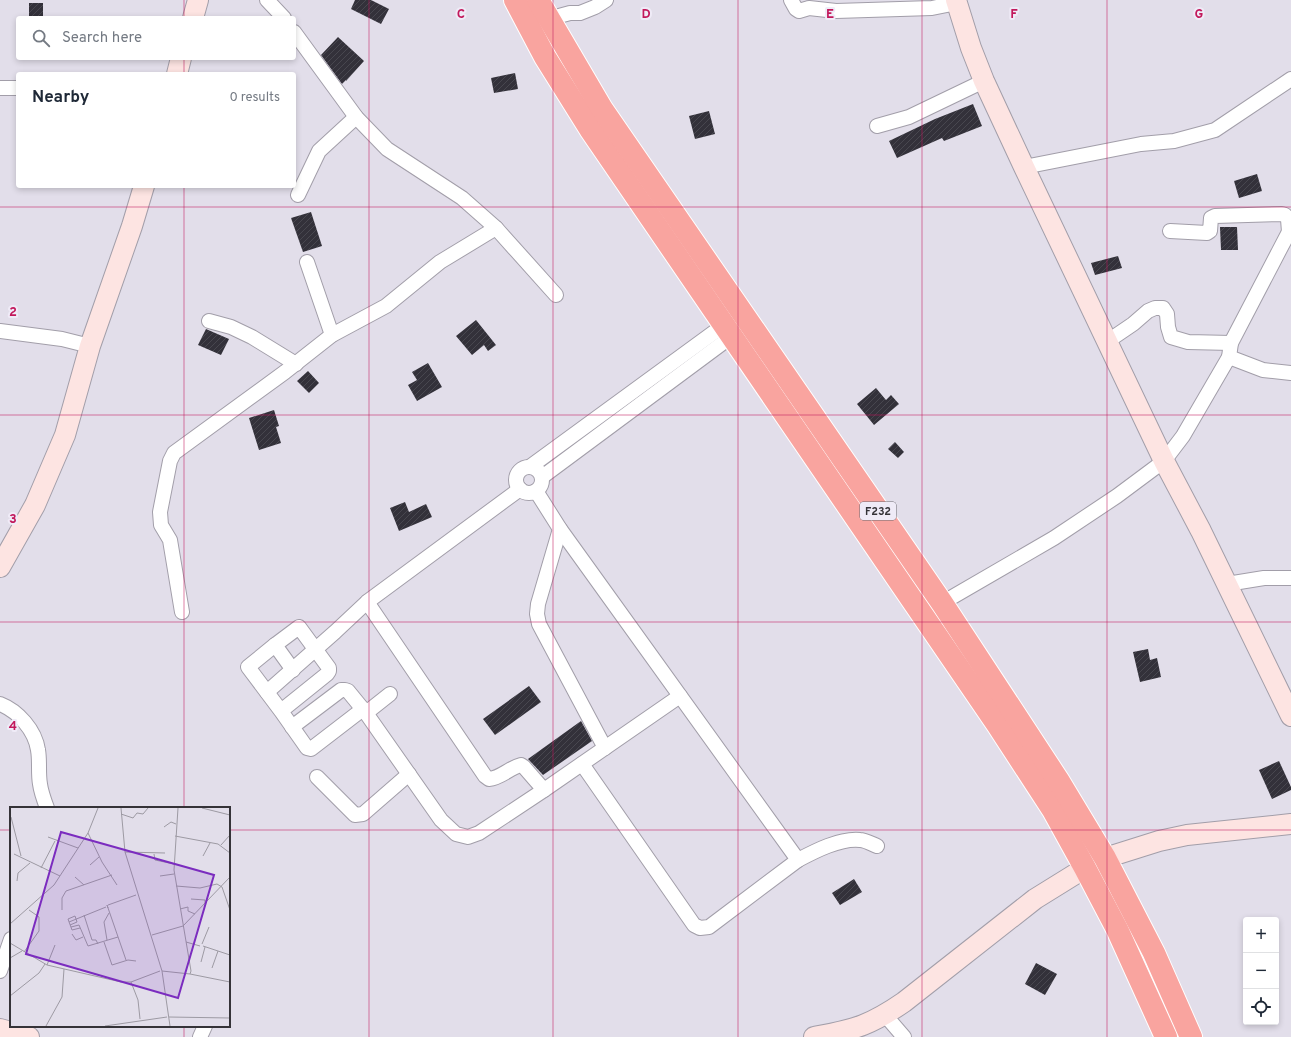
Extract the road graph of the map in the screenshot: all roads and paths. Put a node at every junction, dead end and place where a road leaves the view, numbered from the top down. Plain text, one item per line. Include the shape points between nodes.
1 (198, 0) edge
2 (267, 0) edge
3 (515, 0) edge
4 (606, 0) edge
5 (792, 0) edge
6 (956, 2) edge
7 (543, 9) edge
8 (194, 16) edge
9 (282, 16) edge
10 (296, 35) edge
11 (180, 60) edge
12 (178, 72) edge
13 (1291, 79) edge
14 (984, 81) junction
15 (0, 88) edge
16 (16, 88) edge
17 (356, 117) junction
18 (878, 126) dead end
19 (1024, 167) junction
20 (143, 188) edge
21 (298, 195) dead end
22 (496, 228) junction
23 (1290, 230) edge
24 (1170, 231) dead end
25 (307, 262) dead end
26 (556, 295) dead end
27 (209, 321) dead end
28 (728, 330) junction
29 (0, 331) edge
30 (332, 336) junction
31 (1108, 341) junction
32 (1231, 343) junction
33 (90, 346) junction
34 (1228, 357) junction
35 (296, 364) junction
36 (1291, 373) edge
37 (1164, 461) junction
38 (531, 466) junction
39 (542, 477) junction
40 (520, 489) junction
41 (536, 491) junction
42 (560, 529) junction
43 (0, 567) edge
44 (1291, 578) edge
45 (1227, 584) junction
46 (367, 602) junction
47 (942, 603) junction
48 (182, 612) dead end
49 (275, 645) junction
50 (315, 650) junction
51 (293, 670) junction
52 (307, 690) junction
53 (267, 692) junction
54 (390, 694) dead end
55 (680, 696) junction
56 (0, 704) edge
57 (319, 705) junction
58 (281, 711) junction
59 (364, 711) junction
60 (1291, 716) edge
61 (292, 727) junction
62 (605, 748) junction
63 (582, 764) junction
64 (409, 774) junction
65 (317, 777) dead end
66 (544, 790) junction
67 (47, 807) edge
68 (1291, 824) edge
69 (877, 846) dead end
70 (1105, 858) junction
71 (798, 860) junction
72 (1085, 868) junction
73 (10, 942) edge
74 (0, 971) edge
75 (885, 1015) junction
76 (205, 1027) edge
77 (0, 1029) edge
78 (28, 1037) edge
79 (200, 1037) edge
80 (814, 1037) edge
81 (904, 1037) edge
82 (1166, 1037) edge
83 (1191, 1037) edge

1 - 8 street
2 - 9 street
3 - 28 highway, F232 via 590,129
4 - 7 street via 580,12
5 - 6 street via 799,11 809,8 836,11 932,8
6 - 14 street
7 - 47 highway, F232 via 602,109
10 - 17 street
11 - 12 street
13 - 19 street via 1215,130 1174,141 1141,144
14 - 18 street via 909,117
14 - 19 street
15 - 16 street
17 - 21 street via 319,151
17 - 22 street via 388,149 462,198
19 - 31 street
20 - 33 street
22 - 26 street
22 - 30 street via 440,262 386,306
23 - 24 street via 1288,219 1282,214 1215,216 1211,218 1210,231 1207,233
23 - 32 street
25 - 30 street
27 - 35 street via 231,327 252,337
28 - 38 street
28 - 39 street
28 - 72 highway, F232 via 998,724 1053,810
29 - 33 street via 62,339
30 - 35 street
31 - 32 street via 1148,311 1163,308 1167,314 1171,337 1188,342
31 - 37 street
32 - 34 street
33 - 43 street via 64,435 35,505
34 - 36 street via 1263,370
34 - 37 street via 1183,436
35 - 48 street via 190,441 174,454 170,461 160,518 170,540
37 - 45 street
37 - 47 street via 1054,538
38 - 39 street via 538,470
38 - 40 street via 523,468 517,474 516,482
39 - 41 street via 542,485
40 - 41 street via 528,493
40 - 46 street
41 - 42 street
42 - 55 street
42 - 62 street via 538,604 539,624
44 - 45 street via 1264,578
45 - 60 street
46 - 50 street
46 - 66 street via 485,776 489,780 495,779 521,765
47 - 70 highway, F232 via 1058,780
49 - 50 street via 299,627
49 - 51 street
49 - 53 street via 248,668
50 - 51 street
50 - 52 street via 329,671
51 - 53 street
52 - 57 street
52 - 58 street
53 - 58 street
54 - 59 street
55 - 62 street
55 - 71 street
56 - 67 street via 7,706 20,717 34,737 38,752 40,783
57 - 59 street via 345,690
57 - 61 street
58 - 61 street
59 - 61 street via 311,749 307,748
59 - 64 street
62 - 63 street
63 - 66 street
63 - 71 street via 694,925 700,928 709,927
64 - 65 street via 359,815 355,815
64 - 66 street via 441,820 456,834 468,837 479,833
68 - 70 street via 1187,835
69 - 71 street via 861,840 846,841
70 - 83 highway, F232 via 1154,953
72 - 75 street via 1035,899
72 - 82 highway, F232 via 1117,929
73 - 74 street
75 - 80 street via 862,1026
75 - 81 street
76 - 79 street
77 - 78 street

